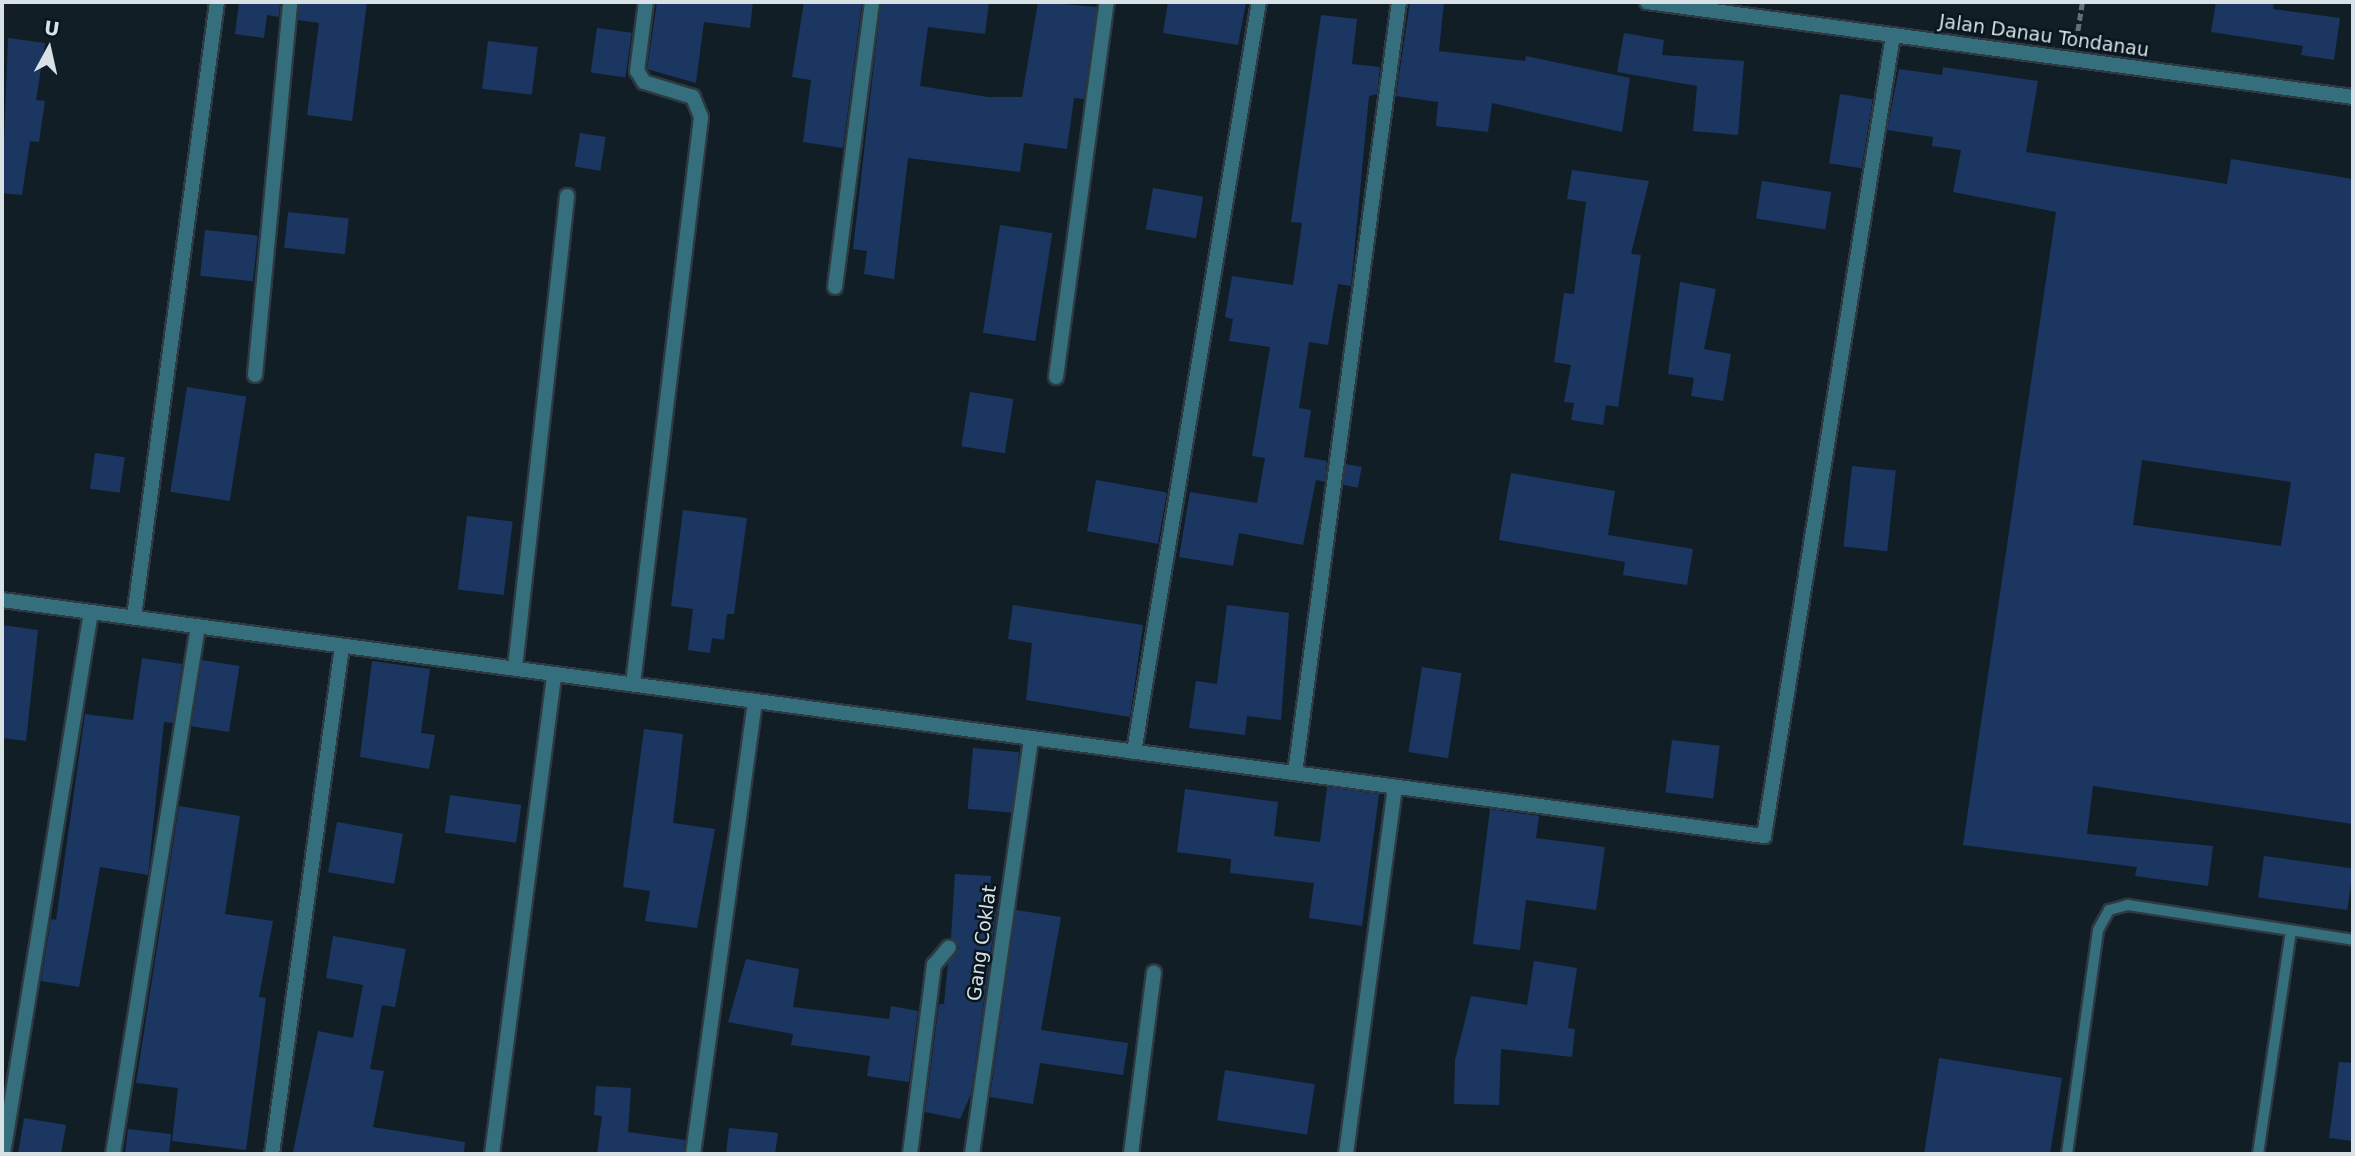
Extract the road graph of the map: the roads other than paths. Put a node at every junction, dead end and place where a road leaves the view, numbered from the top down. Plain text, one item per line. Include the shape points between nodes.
1 (217, 2) edge
2 (290, 2) edge
3 (646, 2) edge
4 (872, 2) edge
5 (1107, 2) edge
6 (1259, 2) edge
7 (1399, 2) edge
8 (1647, 2) edge
9 (1893, 35) junction
10 (2353, 97) edge
11 (567, 195) dead end
12 (835, 288) dead end
13 (255, 375) dead end
14 (1056, 377) dead end
15 (2, 600) edge
16 (91, 612) junction
17 (134, 617) junction
18 (198, 626) junction
19 (342, 646) junction
20 (516, 668) junction
21 (554, 674) junction
22 (633, 684) junction
23 (754, 701) junction
24 (1031, 738) junction
25 (1135, 752) junction
26 (1295, 773) junction
27 (1395, 787) junction
28 (2291, 931) junction
29 (2353, 940) edge
30 (949, 947) dead end
31 (1154, 972) dead end
32 (3, 1154) edge
33 (113, 1154) edge
34 (272, 1154) edge
35 (492, 1154) edge
36 (692, 1154) edge
37 (910, 1154) edge
38 (972, 1154) edge
39 (1131, 1154) edge
40 (1346, 1154) edge
41 (2067, 1154) edge
42 (2258, 1154) edge

1 - 17 street
2 - 13 street
3 - 22 street via 637,71 644,82 693,97 701,117
4 - 12 street
5 - 14 street
6 - 25 street
7 - 26 street
8 - 9 street, Jalan Danau Tondanau
9 - 10 street, Jalan Danau Tondanau
9 - 27 street via 1764,836
11 - 20 street
15 - 16 street
16 - 17 street
16 - 32 street
17 - 18 street
18 - 19 street
18 - 33 street
19 - 20 street
19 - 34 street
20 - 21 street
21 - 22 street
21 - 35 street
22 - 23 street
23 - 24 street
23 - 36 street
24 - 25 street
24 - 38 street, Gang Coklat
25 - 26 street
26 - 27 street
27 - 40 street
28 - 29 lane
28 - 41 lane via 2128,905 2109,910 2098,930
28 - 42 lane
30 - 37 street via 934,965
31 - 39 street

